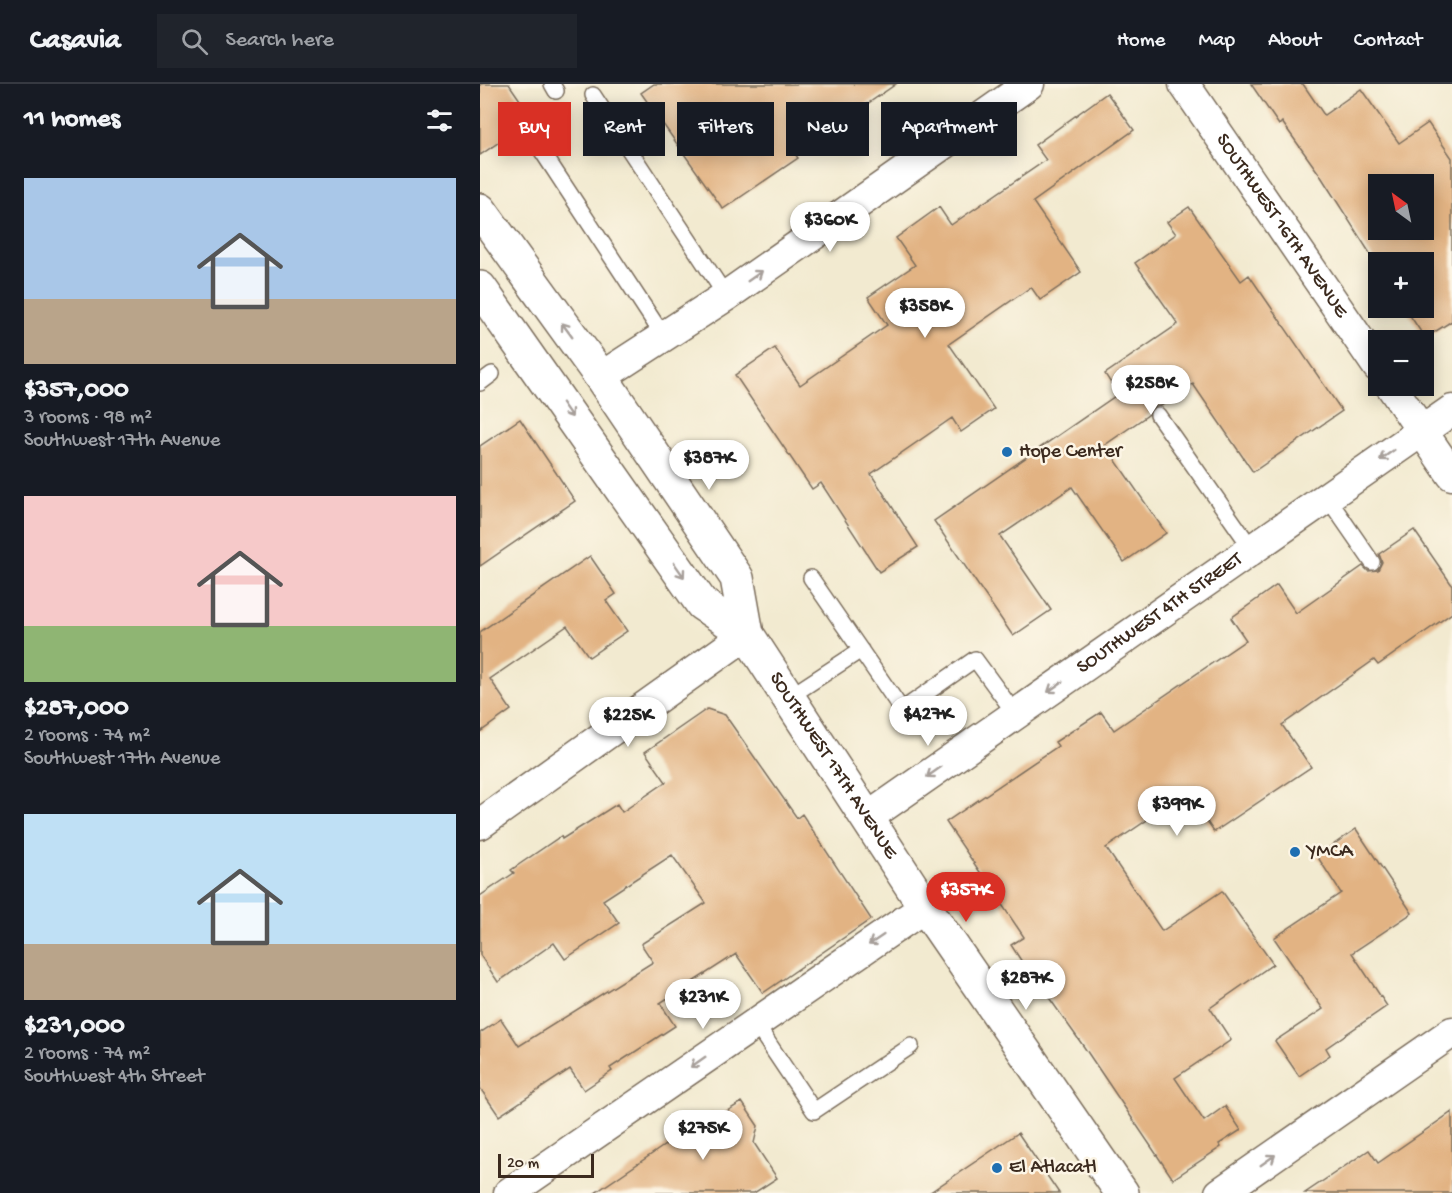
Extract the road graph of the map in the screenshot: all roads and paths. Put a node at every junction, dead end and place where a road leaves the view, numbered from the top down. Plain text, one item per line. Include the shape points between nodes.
1 (1029, 84) edge
2 (1184, 84) edge
3 (593, 94) dead end
4 (545, 156) edge
5 (480, 210) edge
6 (480, 288) edge
7 (726, 296) junction
8 (664, 337) junction
9 (1368, 352) edge
10 (534, 362) junction
11 (601, 377) junction
12 (1398, 396) edge
13 (1452, 410) edge
14 (1158, 416) dead end
15 (1422, 431) junction
16 (1452, 475) edge
17 (1327, 497) junction
18 (1252, 549) junction
19 (1372, 562) dead end
20 (811, 578) dead end
21 (747, 634) junction
22 (861, 650) junction
23 (789, 697) junction
24 (1016, 715) junction
25 (867, 818) junction
26 (480, 824) edge
27 (925, 907) junction
28 (755, 1023) junction
29 (1452, 1032) edge
30 (911, 1046) dead end
31 (509, 1193) edge
32 (1122, 1193) edge
33 (1220, 1193) edge

7 -> 1 street
2 - 9 street, SOUTHWEST 16TH AVENUE
3 - 7 lane
4 - 8 lane
11 -> 5 main road, SOUTHWEST 17TH AVENUE
6 - 10 main road, SOUTHWEST 17TH AVENUE
7 - 8 street
8 - 11 street
10 - 11 main road via 578,380
10 -> 21 main road, SOUTHWEST 17TH AVENUE via 702,604
11 - 21 main road, SOUTHWEST 17TH AVENUE via 737,578
12 - 15 street
13 - 15 street, SOUTHWEST 4TH STREET
14 - 18 lane
15 - 16 street
15 -> 17 street, SOUTHWEST 4TH STREET
17 - 18 street, SOUTHWEST 4TH STREET
17 - 19 lane
18 -> 24 street, SOUTHWEST 4TH STREET
20 - 22 lane
21 - 23 main road, SOUTHWEST 17TH AVENUE
21 - 26 street
22 - 23 lane
22 - 24 lane via 902,710 975,659
23 - 25 main road, SOUTHWEST 17TH AVENUE
24 -> 25 street, SOUTHWEST 4TH STREET
25 - 27 main road, SOUTHWEST 17TH AVENUE
27 -> 28 street
27 - 32 main road, SOUTHWEST 17TH AVENUE
28 - 30 lane via 814,1111
28 -> 31 street
33 -> 29 street

